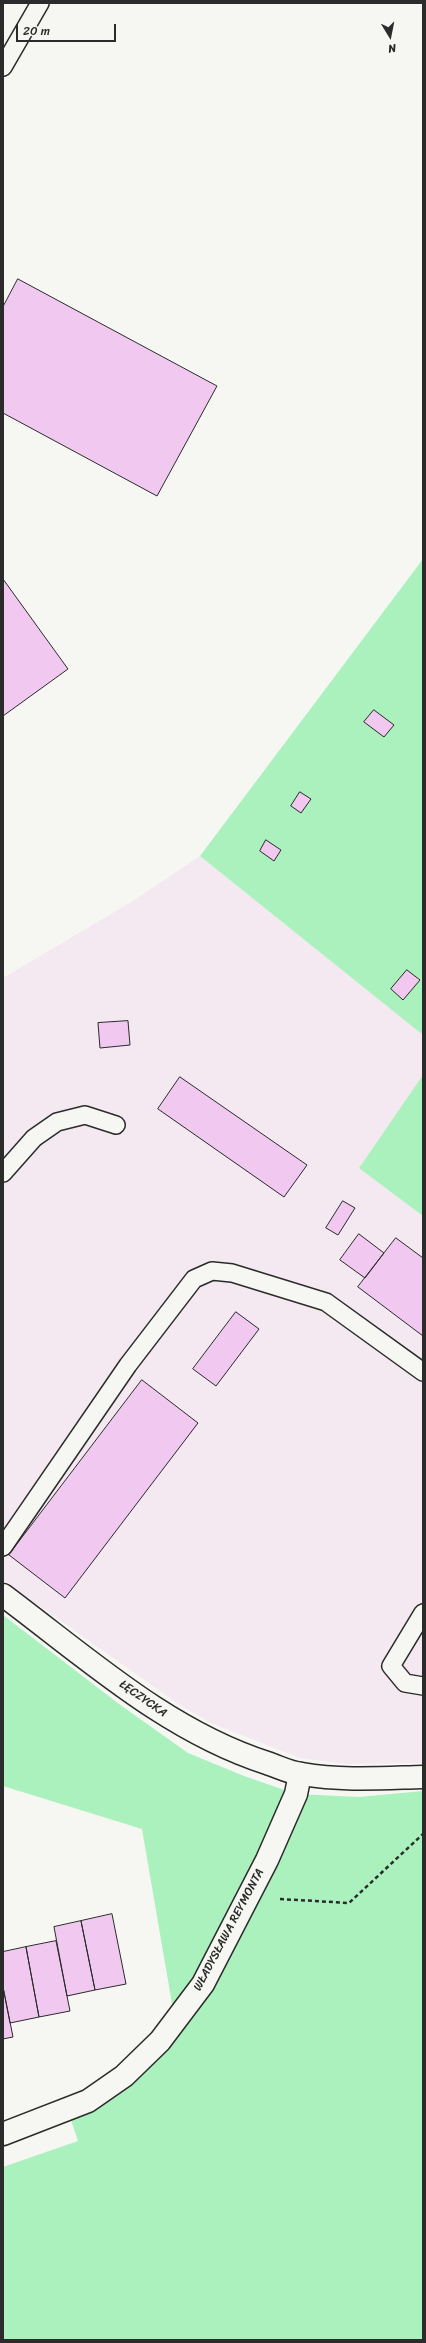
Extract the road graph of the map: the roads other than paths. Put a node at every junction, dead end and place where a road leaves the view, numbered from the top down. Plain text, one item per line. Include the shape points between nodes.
1 (40, 3) edge
2 (3, 67) edge
3 (116, 1124) dead end
4 (3, 1173) edge
5 (423, 1372) edge
6 (3, 1546) edge
7 (3, 1595) edge
8 (423, 1613) edge
9 (423, 1686) edge
10 (300, 1774) junction
11 (423, 1777) edge
12 (3, 2134) edge

1 - 2 lane
3 - 4 lane via 85,1115 57,1122 34,1138
5 - 6 lane via 326,1302 232,1273 212,1271 194,1280 128,1365
7 - 10 street, ŁĘCZYCKA via 158,1711 211,1741 253,1759
8 - 9 lane via 391,1666 405,1683
10 - 11 street, ŁĘCZYCKA via 356,1779
10 - 12 street, WŁADYSŁAWA REYMONTA via 296,1794 267,1860 203,1984 160,2041 141,2060 88,2101

